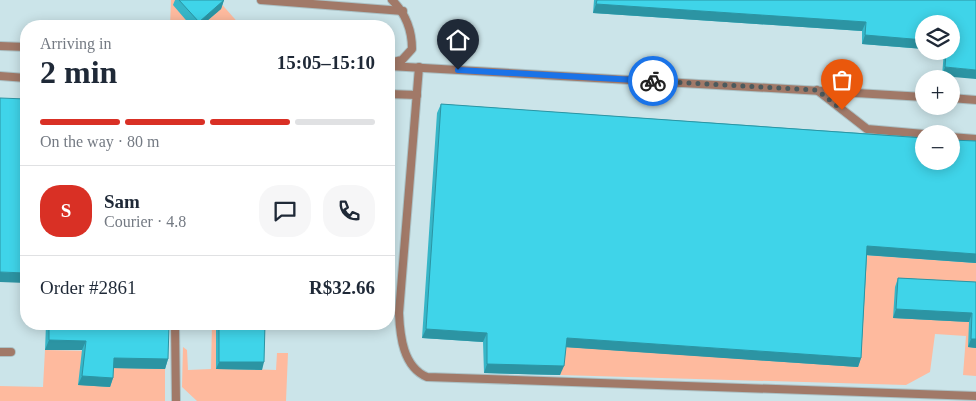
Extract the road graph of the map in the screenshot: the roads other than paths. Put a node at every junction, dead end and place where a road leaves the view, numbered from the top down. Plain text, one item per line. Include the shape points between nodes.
1 (261, 0) edge
2 (392, 0) edge
3 (404, 11) junction
4 (0, 46) edge
5 (20, 47) edge
6 (395, 63) edge
7 (395, 65) edge
8 (418, 67) junction
9 (0, 76) edge
10 (20, 78) edge
11 (817, 90) junction
12 (395, 94) edge
13 (417, 95) junction
14 (915, 96) edge
15 (960, 99) edge
16 (976, 100) edge
17 (915, 133) edge
18 (960, 138) edge
19 (976, 139) edge
20 (176, 330) edge
21 (0, 352) edge
22 (11, 352) dead end
23 (976, 396) edge
24 (176, 401) edge

1 - 3 lane
2 - 3 lane
3 - 6 lane via 412,35 412,49
4 - 5 lane
7 - 8 lane
8 - 11 lane
8 - 13 lane
9 - 10 lane
11 - 14 lane
11 - 17 lane via 868,129
12 - 13 lane
13 - 23 lane via 399,313 400,337 419,374 427,377
15 - 16 lane
18 - 19 lane
20 - 24 lane
21 - 22 lane

